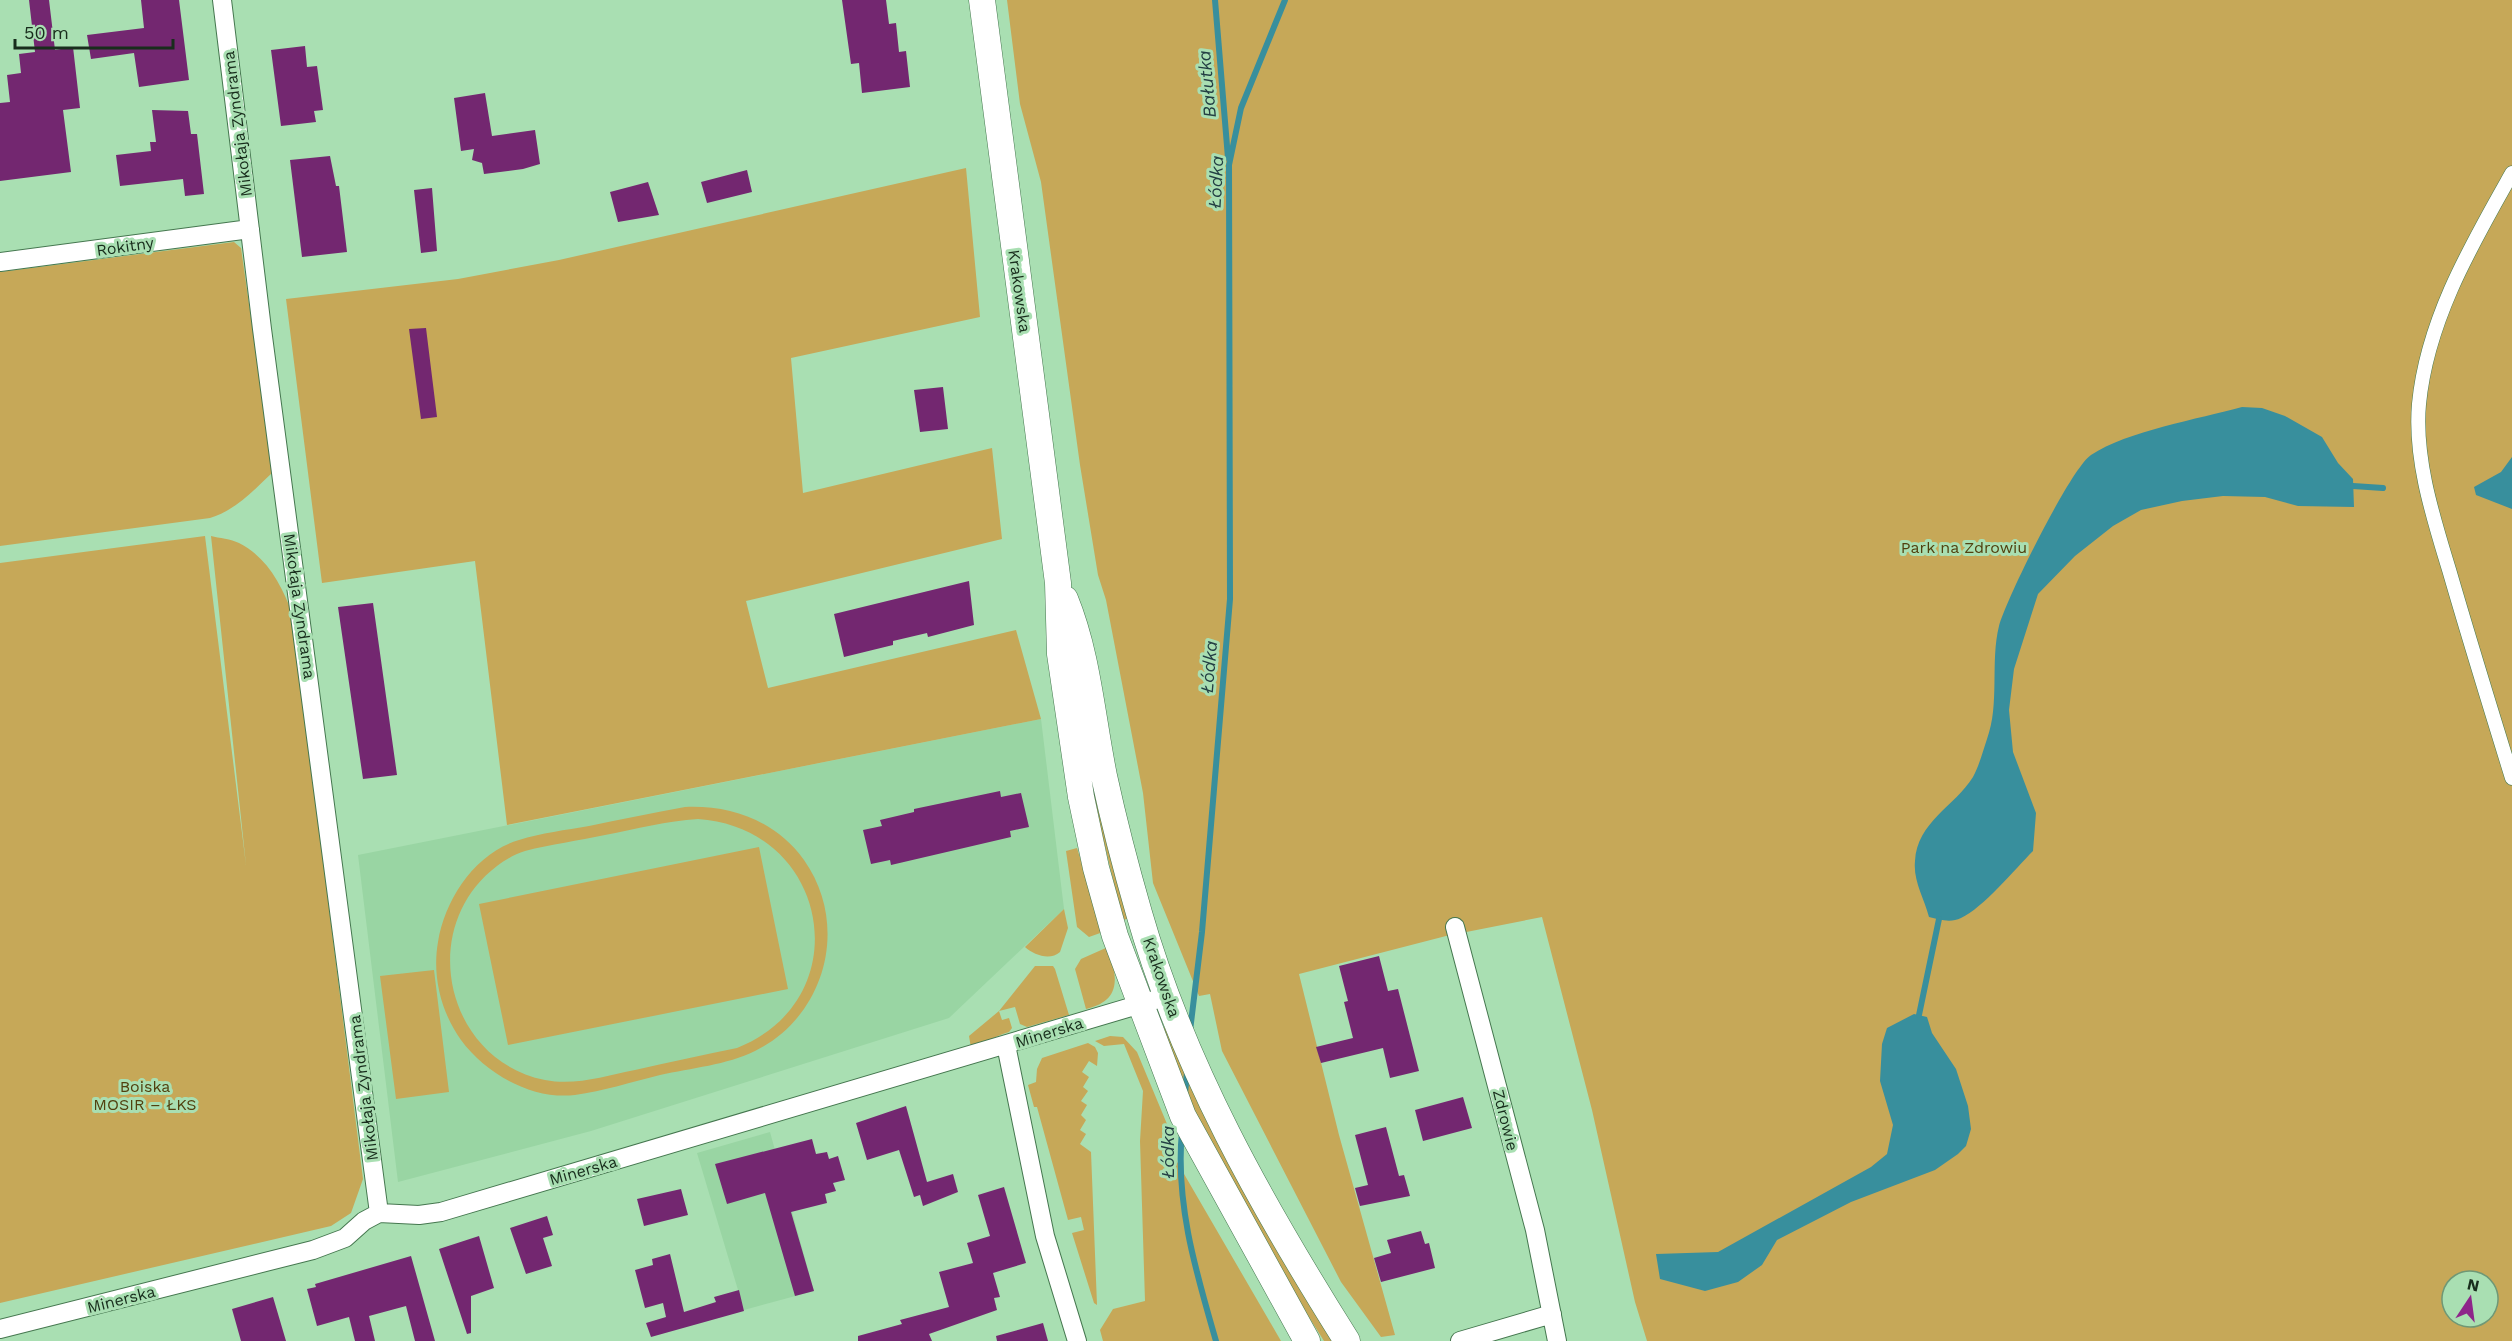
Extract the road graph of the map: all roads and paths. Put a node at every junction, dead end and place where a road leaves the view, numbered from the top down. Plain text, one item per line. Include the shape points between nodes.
1 (222, 0) edge
2 (982, 0) edge
3 (2512, 173) edge
4 (250, 229) junction
5 (0, 262) edge
6 (1058, 583) junction
7 (2512, 778) edge
8 (1455, 927) dead end
9 (1139, 1005) junction
10 (1172, 1006) junction
11 (1006, 1046) junction
12 (379, 1212) junction
13 (1552, 1314) junction
14 (0, 1329) edge
15 (1077, 1341) edge
16 (1307, 1341) edge
17 (1347, 1341) edge
18 (1460, 1341) edge
19 (1557, 1341) edge

1 - 4 street, Mikołaja Zyndrama
2 - 6 main road, Krakowska
3 - 7 street via 2473,242 2439,321 2424,375 2418,434 2440,540
4 - 5 street, Rokitny
4 - 12 street, Mikołaja Zyndrama
6 - 9 main road, Krakowska via 1060,654 1081,797 1102,889
6 - 10 main road, Krakowska via 1082,652 1120,845
8 - 13 street, Zdrowie
9 - 10 street, Minerska
9 - 11 street, Minerska
9 - 16 main road, Krakowska via 1200,1149
10 - 17 main road, Krakowska via 1201,1080 1264,1205
11 - 12 street, Minerska via 441,1212
11 - 15 street via 1045,1236
12 - 14 street, Minerska via 345,1238 313,1250
13 - 18 street
13 - 19 street, Zdrowie

